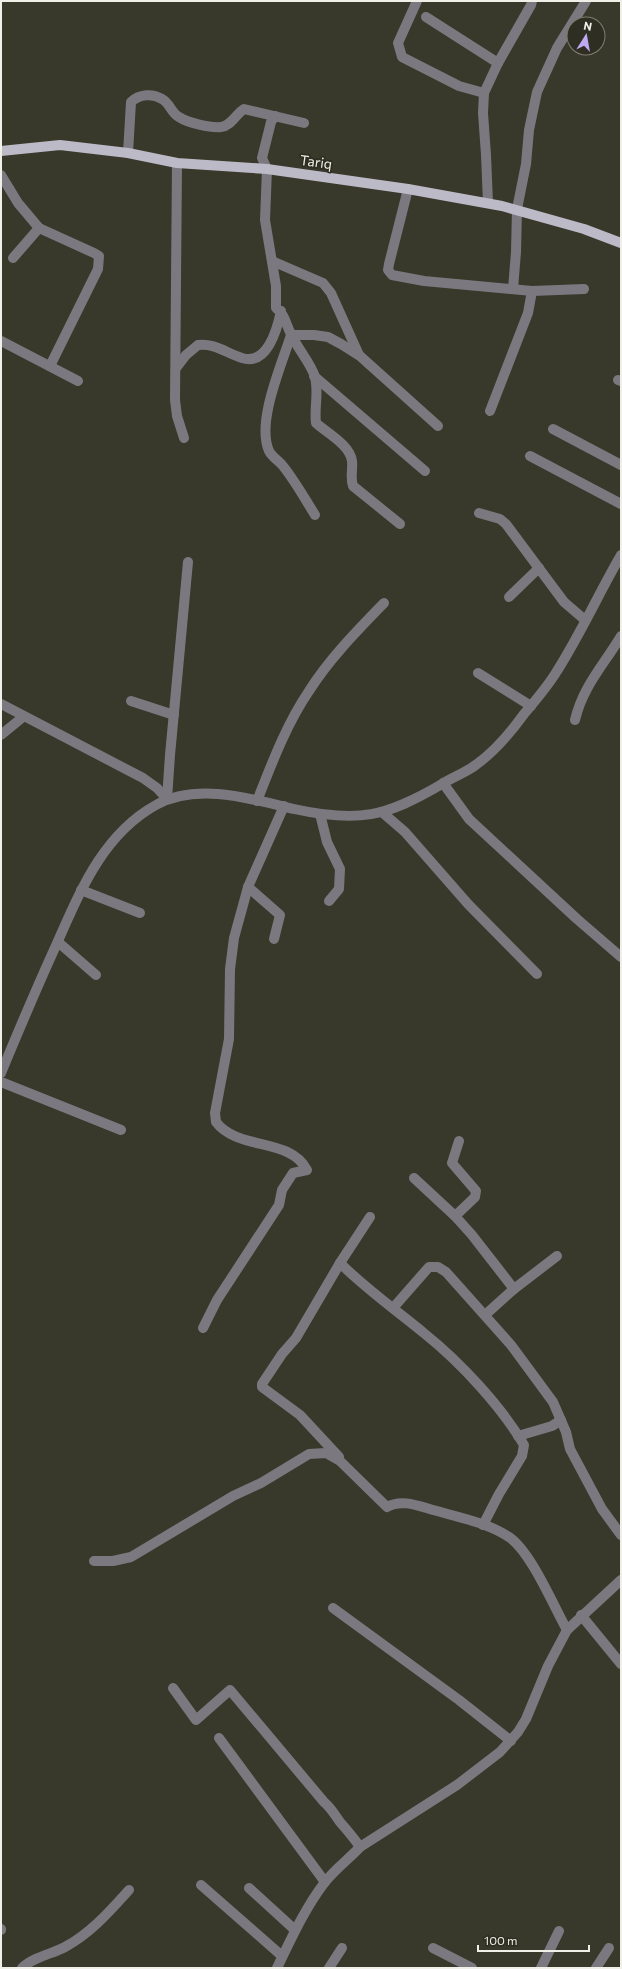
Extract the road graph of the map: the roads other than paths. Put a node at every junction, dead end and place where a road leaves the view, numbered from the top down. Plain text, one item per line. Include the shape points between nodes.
1 (417, 1) edge
2 (532, 1) edge
3 (586, 1) edge
4 (426, 17) dead end
5 (498, 63) junction
6 (484, 93) junction
7 (275, 116) junction
8 (304, 123) dead end
9 (1, 151) edge
10 (128, 153) junction
11 (177, 162) junction
12 (267, 169) junction
13 (1, 175) edge
14 (408, 189) junction
15 (488, 203) junction
16 (517, 210) junction
17 (39, 228) junction
18 (621, 241) edge
19 (13, 258) dead end
20 (272, 261) junction
21 (513, 289) junction
22 (584, 289) dead end
23 (532, 292) junction
24 (282, 311) junction
25 (291, 335) junction
26 (1, 341) edge
27 (360, 356) junction
28 (50, 366) junction
29 (176, 368) junction
30 (314, 376) junction
31 (78, 381) dead end
32 (490, 411) dead end
33 (438, 426) dead end
34 (553, 429) dead end
35 (184, 438) dead end
36 (530, 456) dead end
37 (621, 465) edge
38 (425, 471) dead end
39 (621, 504) edge
40 (479, 513) dead end
41 (315, 515) dead end
42 (400, 524) dead end
43 (621, 555) edge
44 (188, 562) dead end
45 (539, 568) junction
46 (618, 569) edge
47 (509, 597) dead end
48 (384, 603) dead end
49 (585, 620) junction
50 (621, 636) edge
51 (478, 673) dead end
52 (131, 701) dead end
53 (1, 704) edge
54 (531, 706) junction
55 (174, 715) junction
56 (23, 717) junction
57 (575, 720) dead end
58 (1, 735) edge
59 (443, 783) junction
60 (167, 799) junction
61 (257, 801) junction
62 (284, 806) junction
63 (383, 812) junction
64 (320, 814) junction
65 (248, 887) junction
66 (81, 890) junction
67 (329, 901) dead end
68 (140, 913) dead end
69 (274, 939) dead end
70 (58, 942) junction
71 (621, 957) edge
72 (537, 974) dead end
73 (96, 975) dead end
74 (1, 1073) edge
75 (1, 1082) edge
76 (121, 1130) dead end
77 (459, 1141) dead end
78 (414, 1178) dead end
79 (455, 1216) junction
80 (370, 1217) dead end
81 (557, 1256) dead end
82 (340, 1263) junction
83 (514, 1289) junction
84 (393, 1308) junction
85 (485, 1316) junction
86 (203, 1328) dead end
87 (561, 1420) junction
88 (518, 1436) junction
89 (394, 1503) junction
90 (483, 1525) junction
91 (621, 1535) edge
92 (94, 1561) dead end
93 (619, 1584) edge
94 (332, 1608) dead end
95 (581, 1615) junction
96 (567, 1630) junction
97 (621, 1664) edge
98 (173, 1688) dead end
99 (219, 1738) dead end
100 (511, 1741) junction
101 (360, 1847) junction
102 (325, 1882) junction
103 (201, 1886) dead end
104 (249, 1888) dead end
105 (129, 1890) dead end
106 (295, 1930) junction
107 (559, 1931) dead end
108 (342, 1948) dead end
109 (433, 1948) dead end
110 (609, 1948) dead end
111 (282, 1956) junction
112 (22, 1968) edge
113 (277, 1968) edge
114 (329, 1968) edge
115 (472, 1968) edge
116 (541, 1968) edge
117 (596, 1968) edge

1 - 6 street via 398,43 402,57 459,86
2 - 5 street
3 - 16 street via 557,48 537,92
4 - 5 street
5 - 6 street
6 - 15 street
7 - 8 street
7 - 10 street via 244,109 231,122 221,127 190,123 177,117 163,99 143,95 131,102
7 - 12 street via 271,122 262,158
9 - 10 main road, Tariq via 60,145
10 - 11 main road, Tariq
11 - 12 main road, Tariq
11 - 29 street
12 - 14 main road, Tariq
12 - 20 street via 265,220
13 - 17 street via 18,203
14 - 15 main road, Tariq
14 - 21 street via 389,264 388,270 392,275 424,281
15 - 16 main road, Tariq
16 - 18 main road, Tariq
16 - 21 street
17 - 19 street
17 - 28 street via 94,253 98,256 99,262 98,269
20 - 24 street via 276,308
20 - 27 street via 323,284 331,293
21 - 23 street
22 - 23 street
23 - 32 street via 528,313
24 - 25 street
24 - 29 street via 271,343 258,357 251,360 217,347 198,345
25 - 27 street via 328,337
25 - 30 street
25 - 41 street via 269,401 265,434 269,452 284,467
26 - 28 street
27 - 33 street
28 - 31 street
29 - 35 street via 175,400
30 - 38 street
30 - 42 street via 318,396 316,423 350,452 353,486
34 - 37 street
36 - 39 street
40 - 45 street via 506,524
43 - 46 street
44 - 55 street
45 - 47 street
45 - 49 street via 564,602
46 - 49 street
48 - 61 street via 346,642 308,692 278,748
49 - 54 street via 558,670
50 - 57 street via 585,690
51 - 54 street
52 - 55 street
53 - 56 street
54 - 59 street via 508,734 477,764
55 - 60 street
56 - 58 street
56 - 60 street via 143,778
59 - 63 street via 410,802
59 - 71 street via 468,819
60 - 61 street via 203,794 234,796
60 - 66 street via 129,824 112,842
61 - 62 street
62 - 64 street
62 - 65 street
63 - 64 street via 358,817
63 - 72 street via 405,832 468,904
64 - 67 street via 327,842 340,870 339,889
65 - 69 street via 280,915
65 - 86 street via 234,938 230,969 228,1039 217,1098 216,1122 229,1133 288,1152 300,1160 307,1170 293,1173 282,1190 279,1205 217,1300
66 - 68 street
66 - 70 street
70 - 73 street
70 - 74 street
75 - 76 street
77 - 79 street via 452,1163 476,1191 475,1197
78 - 79 street
79 - 83 street
80 - 82 street
81 - 83 street
82 - 84 street
82 - 89 street via 296,1338 282,1354 262,1387 300,1415 369,1488
83 - 85 street
84 - 85 street via 422,1272 435,1266 446,1272
84 - 88 street via 458,1364 490,1399
85 - 87 street via 528,1367 553,1402
87 - 88 street via 552,1426
87 - 91 street via 570,1449 602,1509
88 - 90 street via 524,1445 522,1456
89 - 90 street via 418,1506
89 - 92 street via 387,1507 340,1461 326,1453 309,1454 261,1483 232,1496 131,1557 113,1561
90 - 96 street via 509,1536 523,1550
93 - 95 street
94 - 100 street via 460,1700
95 - 96 street
95 - 97 street
96 - 100 street via 548,1666 526,1719
98 - 101 street via 196,1720 230,1690 324,1802 334,1810
99 - 102 street
100 - 101 street via 462,1781
101 - 102 street
102 - 106 street
103 - 111 street
104 - 106 street
105 - 112 street via 87,1932 67,1946
106 - 111 street
107 - 116 street
108 - 114 street
109 - 115 street
110 - 117 street
111 - 113 street

